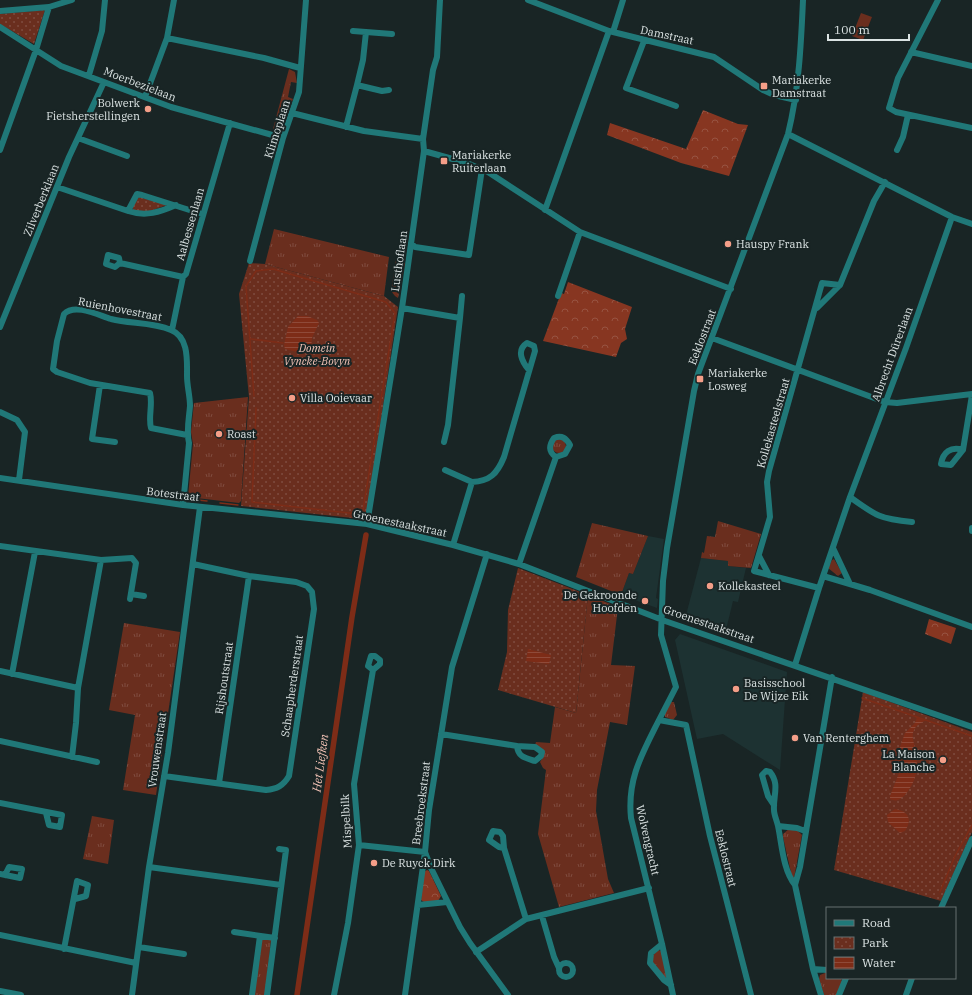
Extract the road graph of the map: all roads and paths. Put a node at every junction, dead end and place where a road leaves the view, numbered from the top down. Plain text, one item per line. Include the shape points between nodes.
1 (72, 0) edge
2 (105, 0) edge
3 (174, 0) edge
4 (306, 0) edge
5 (440, 0) edge
6 (528, 0) edge
7 (623, 0) edge
8 (804, 0) edge
9 (938, 0) edge
10 (49, 7) junction
11 (0, 11) edge
12 (0, 27) edge
13 (352, 31) dead end
14 (366, 32) junction
15 (611, 32) junction
16 (392, 34) dead end
17 (167, 38) junction
18 (644, 41) junction
19 (36, 50) junction
20 (911, 52) junction
21 (972, 66) edge
22 (300, 68) junction
23 (88, 75) junction
24 (104, 82) junction
25 (357, 85) junction
26 (389, 90) dead end
27 (145, 97) junction
28 (796, 100) junction
29 (676, 106) dead end
30 (292, 113) junction
31 (908, 114) junction
32 (230, 123) junction
33 (346, 127) junction
34 (972, 128) edge
35 (788, 134) junction
36 (78, 138) junction
37 (283, 138) junction
38 (423, 139) junction
39 (0, 150) edge
40 (897, 150) dead end
41 (424, 151) junction
42 (127, 156) dead end
43 (482, 169) junction
44 (883, 181) junction
45 (57, 187) junction
46 (176, 205) junction
47 (545, 210) junction
48 (128, 212) junction
49 (202, 214) junction
50 (952, 217) junction
51 (972, 224) edge
52 (580, 232) junction
53 (411, 243) junction
54 (250, 261) dead end
55 (120, 263) dead end
56 (183, 277) junction
57 (840, 285) junction
58 (731, 289) junction
59 (462, 296) dead end
60 (558, 296) dead end
61 (402, 308) junction
62 (816, 309) junction
63 (460, 318) junction
64 (0, 327) edge
65 (172, 330) junction
66 (712, 338) junction
67 (529, 370) dead end
68 (798, 370) junction
69 (100, 385) junction
70 (972, 395) edge
71 (885, 402) junction
72 (0, 412) edge
73 (187, 435) junction
74 (115, 442) dead end
75 (444, 442) dead end
76 (963, 450) dead end
77 (556, 457) dead end
78 (445, 470) dead end
79 (0, 478) edge
80 (19, 480) junction
81 (472, 482) junction
82 (850, 497) junction
83 (183, 505) junction
84 (200, 507) junction
85 (345, 521) joint
86 (912, 522) dead end
87 (367, 524) junction
88 (453, 545) junction
89 (0, 546) edge
90 (833, 548) junction
91 (35, 552) junction
92 (487, 554) junction
93 (759, 556) junction
94 (101, 560) junction
95 (193, 564) junction
96 (519, 564) junction
97 (769, 575) junction
98 (249, 576) junction
99 (823, 576) junction
100 (850, 584) junction
101 (819, 588) junction
102 (144, 596) dead end
103 (662, 619) junction
104 (972, 627) edge
105 (795, 665) junction
106 (373, 670) dead end
107 (0, 671) edge
108 (12, 674) junction
109 (832, 677) junction
110 (78, 688) junction
111 (676, 688) joint
112 (659, 720) junction
113 (972, 727) edge
114 (441, 734) junction
115 (0, 741) edge
116 (517, 746) dead end
117 (72, 757) junction
118 (97, 762) dead end
119 (164, 776) junction
120 (219, 783) junction
121 (0, 803) edge
122 (774, 805) junction
123 (46, 812) dead end
124 (778, 826) junction
125 (805, 831) junction
126 (972, 839) edge
127 (359, 845) junction
128 (504, 848) dead end
129 (279, 849) dead end
130 (425, 852) junction
131 (149, 867) junction
132 (281, 885) junction
133 (795, 885) junction
134 (649, 888) junction
135 (75, 898) dead end
136 (447, 902) junction
137 (418, 905) junction
138 (941, 907) edge
139 (542, 916) junction
140 (526, 919) junction
141 (234, 932) dead end
142 (0, 935) edge
143 (260, 936) junction
144 (275, 938) junction
145 (662, 944) junction
146 (139, 947) junction
147 (64, 949) junction
148 (476, 952) junction
149 (184, 954) dead end
150 (136, 963) junction
151 (560, 968) dead end
152 (813, 969) junction
153 (826, 970) edge
154 (846, 979) edge
155 (912, 979) edge
156 (671, 985) junction
157 (0, 991) edge
158 (21, 995) edge
159 (132, 995) edge
160 (252, 995) edge
161 (267, 995) edge
162 (334, 995) edge
163 (405, 995) edge
164 (507, 995) edge
165 (673, 995) edge
166 (751, 995) edge
167 (821, 995) edge
168 (839, 995) edge
169 (906, 995) edge

1 - 10 street
2 - 23 street via 102,31
3 - 17 street
4 - 22 street, Klimoplaan
5 - 38 street, Lusthoflaan via 437,57
6 - 15 street, Damstraat
7 - 15 street
8 - 28 street, Eeklostraat
9 - 20 street
10 - 11 street
10 - 19 street
12 - 19 street, Moerbezielaan
13 - 14 street
14 - 16 street
14 - 25 street
15 - 18 street, Damstraat
15 - 47 street
17 - 22 street
17 - 27 street
18 - 28 street, Damstraat via 714,57 763,90
18 - 29 street via 626,88
19 - 23 street, Moerbezielaan via 61,66
19 - 39 street
20 - 21 street
20 - 31 street via 898,78 889,108
22 - 30 street, Klimoplaan via 299,92
23 - 24 street, Moerbezielaan
24 - 27 street, Moerbezielaan
24 - 36 street, Zilverberklaan
25 - 26 street via 382,91
25 - 33 street
27 - 32 street, Moerbezielaan
28 - 35 street, Eeklostraat
30 - 33 street
30 - 37 street, Klimoplaan
31 - 34 street
31 - 40 street
32 - 37 street, Moerbezielaan
32 - 49 street, Aalbessenlaan
33 - 38 street
35 - 44 street
35 - 58 street, Eeklostraat
36 - 42 street
36 - 45 street, Zilverberklaan
37 - 54 street, Klimoplaan
38 - 41 street, Lusthoflaan
41 - 43 street
41 - 53 street, Lusthoflaan
43 - 47 street
43 - 53 street via 469,255 415,247
44 - 50 street
44 - 57 street, Kollekasteelstraat
45 - 48 street
45 - 64 street, Zilverberklaan
46 - 48 street via 152,214
46 - 48 street via 137,194
46 - 49 street
47 - 52 street
49 - 56 street, Aalbessenlaan via 186,274
50 - 51 street
50 - 71 street, Albrecht Dürerlaan
52 - 58 street
52 - 60 street
53 - 61 street, Lusthoflaan
55 - 56 street
56 - 65 street, Aalbessenlaan
57 - 62 street, Kollekasteelstraat
57 - 62 street, Kollekasteelstraat via 822,283
58 - 66 street, Eeklostraat
59 - 63 street
61 - 63 street
61 - 87 street, Lusthoflaan
62 - 68 street, Kollekasteelstraat
63 - 75 street
65 - 69 street, Ruienhovestraat via 116,320 76,309 67,311 62,318 53,370
65 - 73 street, Ruienhovestraat via 179,335 185,346 188,362 190,407
66 - 68 street
66 - 103 street, Eeklostraat via 698,374 690,409 667,548
67 - 81 street via 499,470 491,478
68 - 71 street
68 - 93 street, Kollekasteelstraat via 769,470 767,482 770,517
69 - 73 street, Ruienhovestraat via 150,393 152,428
69 - 74 street via 89,438
70 - 71 street
70 - 76 street
71 - 82 street, Albrecht Dürerlaan
72 - 80 street via 17,420 25,432
73 - 83 street, Ruienhovestraat via 189,443
77 - 96 street
78 - 81 street
79 - 80 street, Botestraat
80 - 83 street, Botestraat
81 - 88 street
82 - 86 street via 884,519
82 - 90 street, Albrecht Dürerlaan
83 - 84 street, Botestraat
84 - 85 street, Botestraat
84 - 95 street, Vrouwenstraat
85 - 87 street, Groenestaakstraat
87 - 88 street, Groenestaakstraat
88 - 92 street, Groenestaakstraat
89 - 91 street
90 - 99 street, Albrecht Dürerlaan
90 - 100 street
91 - 94 street
91 - 108 street
92 - 96 street, Groenestaakstraat
92 - 114 street, Breebroekstraat via 452,667
93 - 97 street
93 - 97 street, Kollekasteelstraat via 754,571
94 - 102 street via 135,560 131,596
94 - 110 street
95 - 98 street, Schaapherderstraat
95 - 119 street, Vrouwenstraat
96 - 103 street, Groenestaakstraat
97 - 101 street, Kollekasteelstraat
98 - 120 street, Rijshoutstraat
98 - 120 street, Schaapherderstraat via 296,582 306,586 312,592 314,609 289,776 284,784 276,789 266,790
99 - 100 street
99 - 101 street, Albrecht Dürerlaan
100 - 104 street
101 - 105 street, Albrecht Dürerlaan
103 - 105 street, Groenestaakstraat
103 - 111 street, Eeklostraat via 661,635
105 - 109 street, Groenestaakstraat
106 - 127 street, Mispelbilk via 354,784
107 - 108 street
108 - 110 street
109 - 113 street, Groenestaakstraat
109 - 125 street
110 - 117 street
111 - 112 street, Wolvengracht
112 - 134 street, Wolvengracht via 636,767 629,802
112 - 166 street, Eeklostraat via 686,725 710,836
114 - 116 street
114 - 130 street, Breebroekstraat
115 - 117 street
117 - 118 street
119 - 120 street, Schaapherderstraat
119 - 131 street, Vrouwenstraat
121 - 123 street
122 - 122 street via 774,777 766,771 762,775 764,784
122 - 124 street
124 - 125 street
124 - 133 street via 787,866
125 - 133 street
126 - 138 street
127 - 130 street
127 - 162 street, Mispelbilk
128 - 140 street
129 - 132 street via 286,850
130 - 136 street, Breebroekstraat
130 - 137 street
131 - 132 street
131 - 146 street, Vrouwenstraat
132 - 144 street
133 - 152 street
134 - 139 street
134 - 145 street, Wolvengracht
135 - 147 street
136 - 137 street
136 - 148 street, Breebroekstraat
137 - 163 street
139 - 140 street
139 - 151 street via 554,957
140 - 148 street
141 - 143 street
142 - 147 street
143 - 144 street
143 - 160 street
144 - 161 street
145 - 156 street, Wolvengracht
145 - 156 street via 651,953 650,963
146 - 149 street
146 - 150 street, Vrouwenstraat
147 - 150 street
148 - 164 street, Breebroekstraat
150 - 159 street, Vrouwenstraat
152 - 153 street
152 - 167 street
154 - 168 street
155 - 169 street
156 - 165 street, Wolvengracht
157 - 158 street

